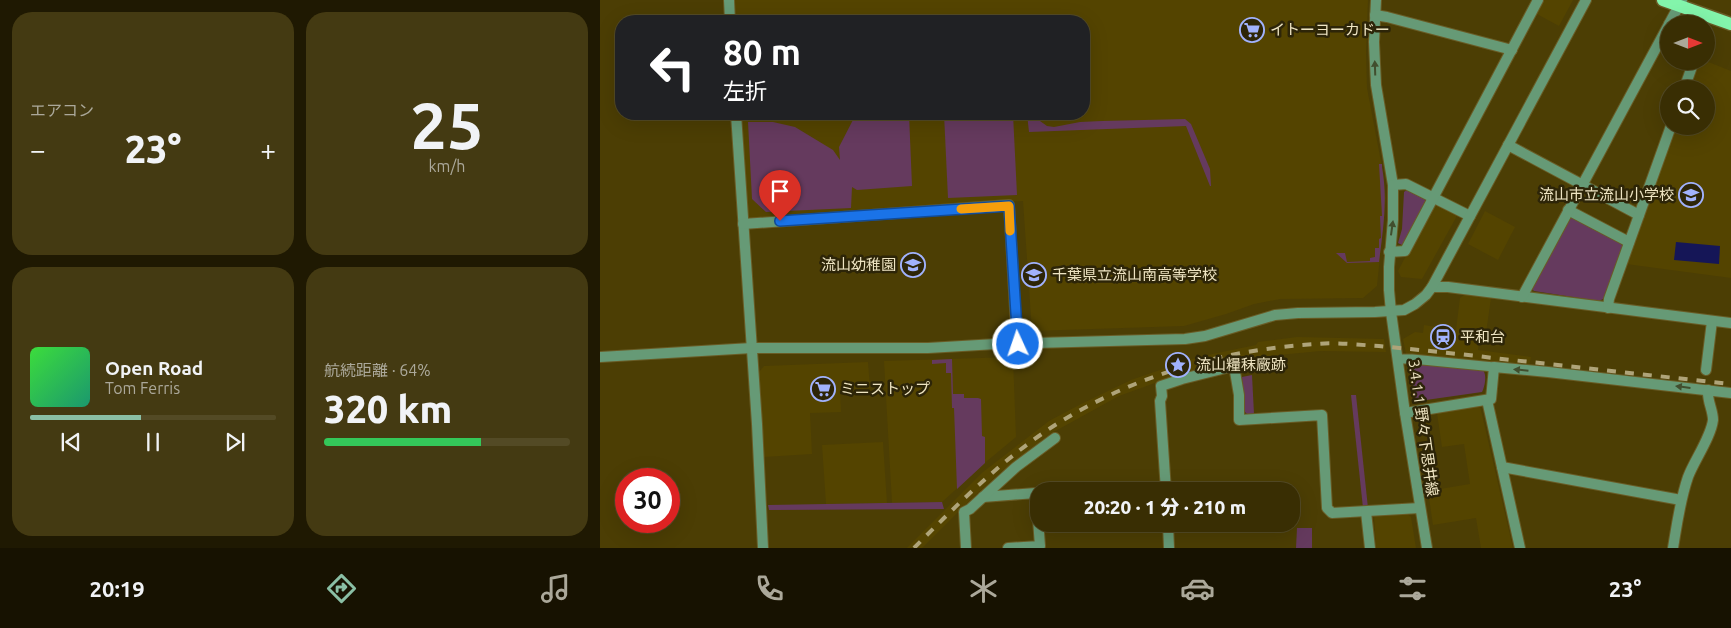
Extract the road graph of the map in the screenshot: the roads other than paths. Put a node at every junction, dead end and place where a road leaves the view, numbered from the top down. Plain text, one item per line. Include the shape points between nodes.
1 (729, 0) edge
2 (1376, 0) edge
3 (1538, 0) edge
4 (1586, 0) edge
5 (1663, 0) edge
6 (1681, 2) edge
7 (730, 15) edge
8 (1376, 15) junction
9 (1674, 15) edge
10 (1731, 24) edge
11 (1512, 50) junction
12 (1660, 51) edge
13 (736, 120) edge
14 (1668, 135) edge
15 (1508, 145) junction
16 (1394, 185) junction
17 (1582, 185) junction
18 (1434, 198) junction
19 (1568, 210) junction
20 (1639, 215) junction
21 (1470, 216) junction
22 (743, 224) junction
23 (1629, 242) junction
24 (1389, 252) junction
25 (1432, 287) junction
26 (1522, 297) junction
27 (1608, 308) junction
28 (1392, 312) junction
29 (1712, 321) junction
30 (1731, 323) edge
31 (1018, 344) junction
32 (752, 348) junction
33 (600, 357) edge
34 (1398, 359) junction
35 (1494, 367) junction
36 (1706, 370) dead end
37 (1708, 390) junction
38 (1731, 393) edge
39 (1487, 400) junction
40 (1405, 413) junction
41 (1055, 438) dead end
42 (1502, 467) junction
43 (1165, 482) edge
44 (983, 497) junction
45 (1681, 500) junction
46 (1420, 508) junction
47 (1366, 512) junction
48 (1169, 532) edge
49 (763, 548) edge
50 (966, 548) edge
51 (1008, 548) edge
52 (1170, 548) edge
53 (1370, 548) edge
54 (1427, 548) edge
55 (1520, 548) edge
56 (1673, 548) edge

1 - 7 street
2 - 8 street, 3.4.1.1 野々下思井線
3 - 11 street
4 - 15 street
5 - 6 main road
6 - 9 street
6 - 10 main road
8 - 11 street
16 -> 8 street, 3.4.1.1 野々下思井線 via 1376,85
11 - 18 street
12 - 17 street
13 - 22 street
14 - 20 street
15 - 17 street
15 - 21 street
16 - 18 street via 1406,184
24 -> 16 street, 3.4.1.1 野々下思井線 via 1394,220
17 - 19 street
17 - 20 street
18 - 21 street
18 - 24 street via 1404,251
19 - 23 street
19 - 26 street
20 - 23 street
21 - 25 street
22 - 31 street via 1009,206
22 - 32 street
23 - 27 street
24 - 28 street, 3.4.1.1 野々下思井線 via 1388,290
25 - 26 street
25 - 28 street via 1415,304
26 - 27 street
27 - 29 street
28 - 31 street via 1275,315 1185,339
28 - 34 street, 3.4.1.1 野々下思井線
29 - 30 street
29 - 36 street
31 - 32 street via 928,348
32 - 33 street
32 - 49 street
34 - 35 street
34 - 40 street, 3.4.1.1 野々下思井線
37 -> 35 street
35 - 39 street via 1491,399
37 - 38 street
37 - 45 street via 1711,428
39 - 40 street
39 - 42 street
40 - 46 street, 3.4.1.1 野々下思井線
41 - 44 street
42 - 45 street
42 - 55 street
43 - 47 street via 1161,386 1234,366 1239,420 1322,415 1327,508 1332,513
44 - 50 street via 964,512
44 - 51 street via 1036,493 1040,546
45 - 56 street
46 - 47 street
46 - 54 street, 3.4.1.1 野々下思井線
47 - 53 street
48 - 52 street

